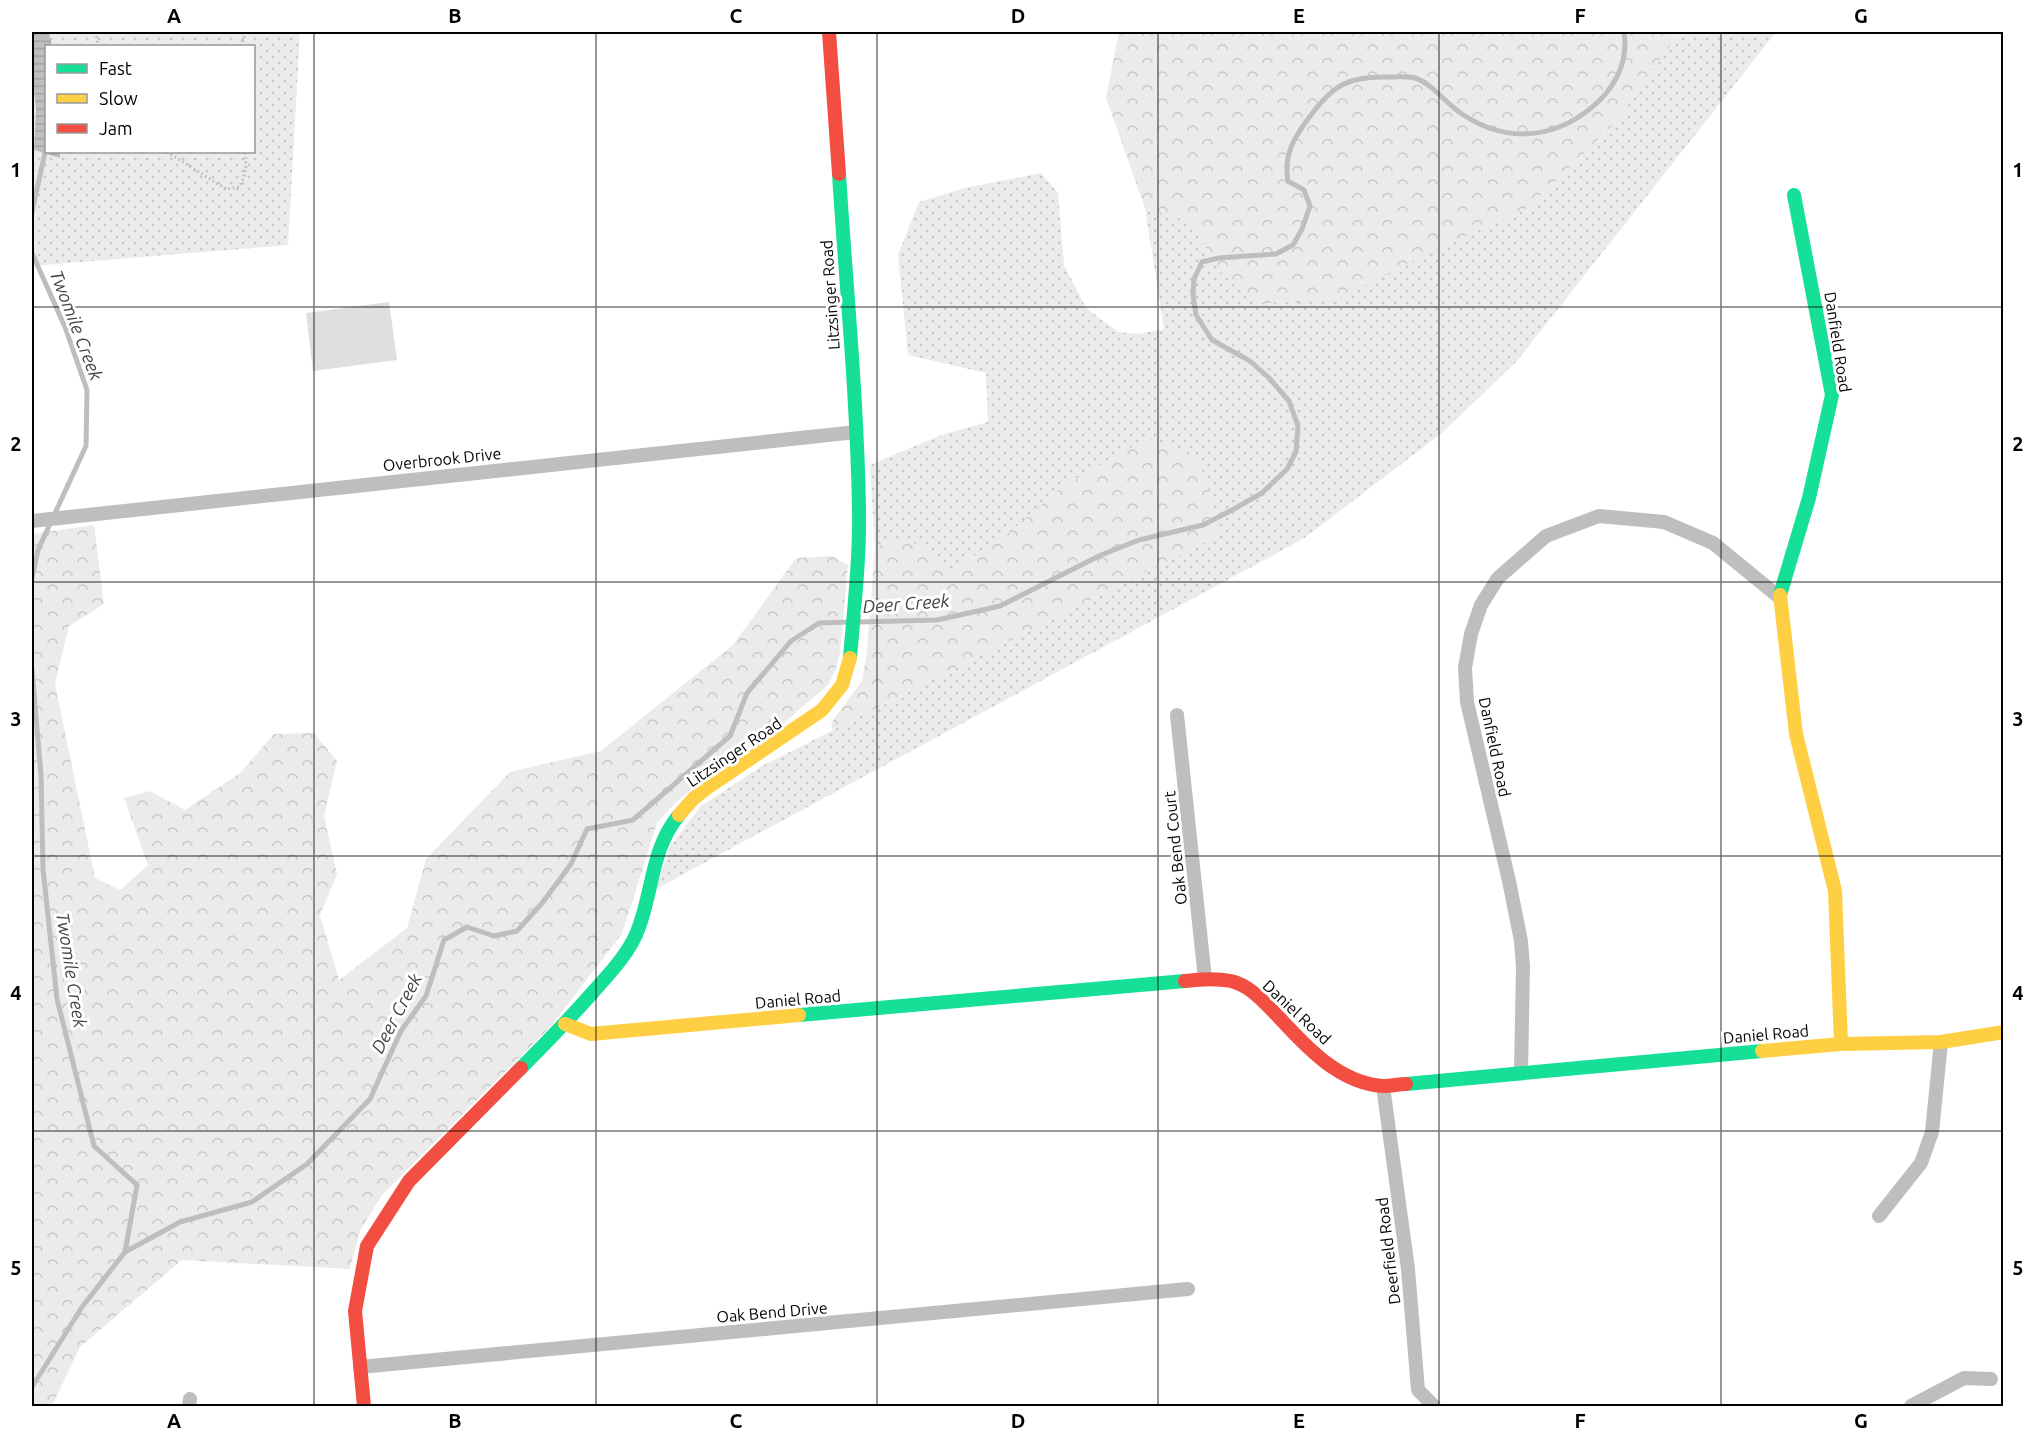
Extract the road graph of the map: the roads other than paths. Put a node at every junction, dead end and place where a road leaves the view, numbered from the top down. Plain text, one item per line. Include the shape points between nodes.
1 (829, 32) edge
2 (1794, 195) dead end
3 (856, 432) junction
4 (32, 520) edge
5 (1779, 597) junction
6 (1177, 715) dead end
7 (1205, 979) junction
8 (565, 1024) junction
9 (2004, 1032) edge
10 (1941, 1042) junction
11 (1841, 1044) junction
12 (1521, 1072) junction
13 (1383, 1086) junction
14 (1879, 1216) dead end
15 (1188, 1289) dead end
16 (360, 1367) junction
17 (1991, 1379) dead end
18 (364, 1407) edge
19 (1434, 1407) edge
20 (1911, 1407) edge

1 - 3 street, Litzsinger Road
2 - 5 street, Danfield Road via 1832,395 1809,498
3 - 4 street, Overbrook Drive
3 - 8 street, Litzsinger Road via 858,564 850,664 842,685 822,710 707,788 671,825 655,862 639,928 611,972
5 - 11 street, Danfield Road via 1796,734 1835,891
5 - 12 street, Danfield Road via 1713,543 1664,522 1599,516 1546,536 1498,578 1481,605 1465,668 1467,702 1521,941
6 - 7 street, Oak Bend Court
7 - 8 street, Daniel Road via 591,1034
7 - 13 street, Daniel Road via 1232,981 1254,992 1335,1070 1348,1078
8 - 16 street, Litzsinger Road via 409,1181 367,1246 355,1311
9 - 10 street, Daniel Road
10 - 11 street, Daniel Road
10 - 14 street via 1932,1132 1921,1163
11 - 12 street, Daniel Road
12 - 13 street, Daniel Road
13 - 19 street, Deerfield Road via 1408,1269 1418,1390
15 - 16 street, Oak Bend Drive
16 - 18 street, Litzsinger Road
17 - 20 street via 1964,1378

